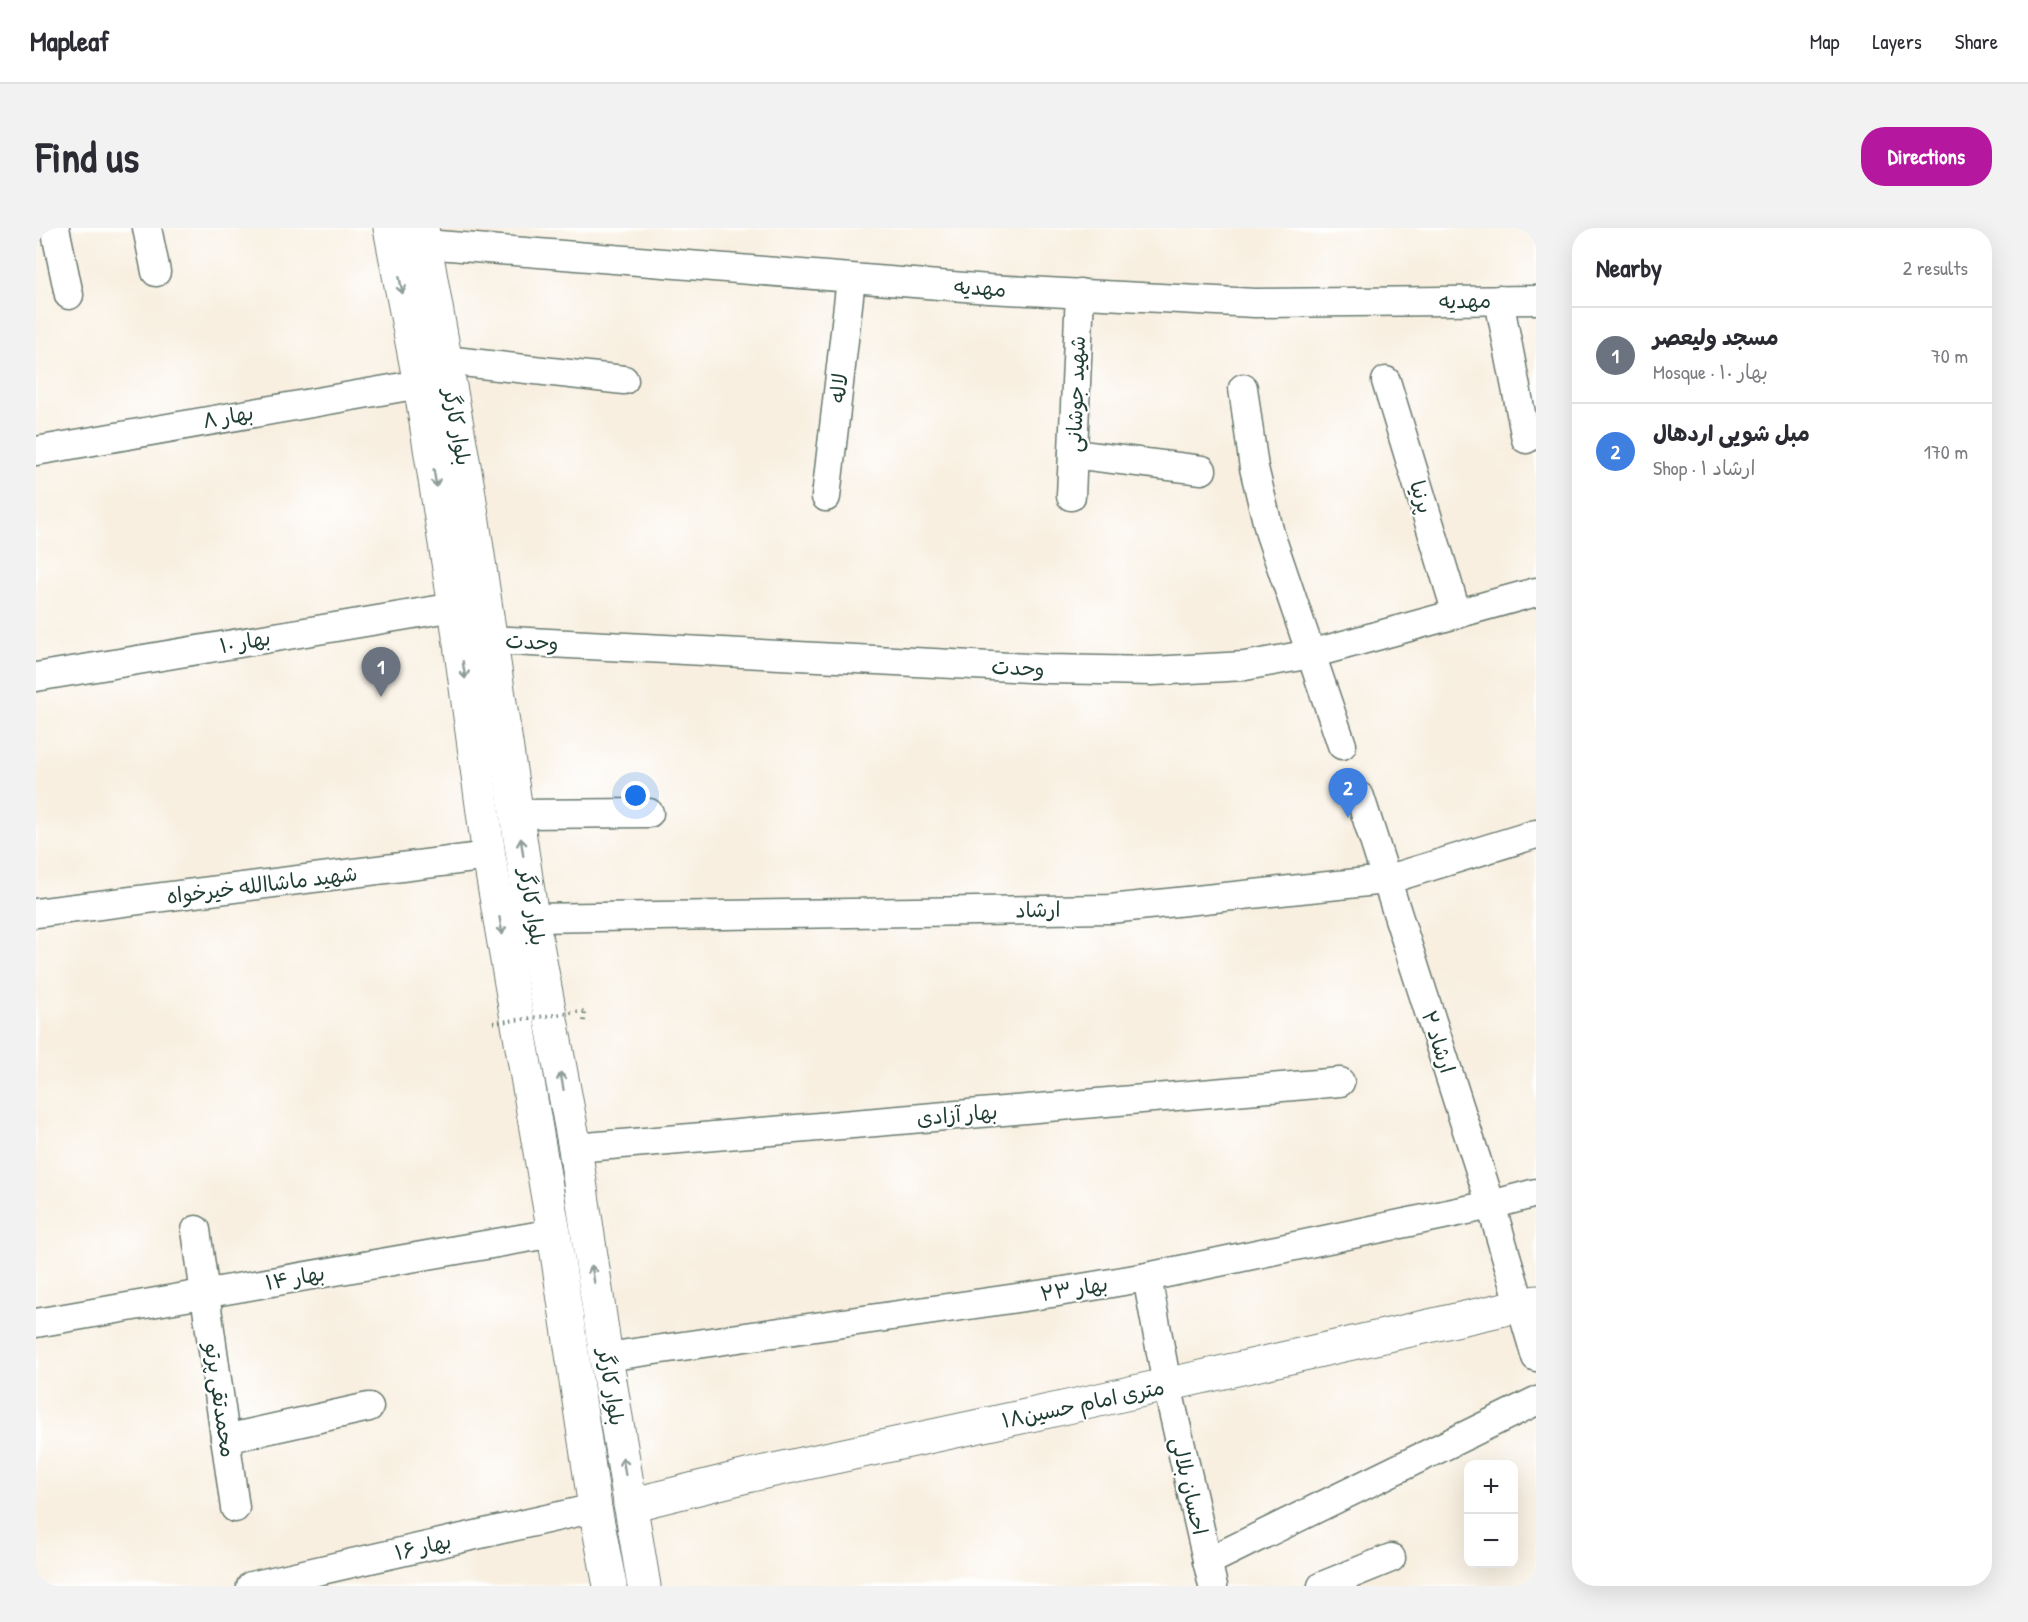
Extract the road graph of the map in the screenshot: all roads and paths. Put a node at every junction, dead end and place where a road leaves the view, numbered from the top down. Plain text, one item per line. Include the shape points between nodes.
1 (55, 228) edge
2 (147, 228) edge
3 (390, 228) edge
4 (423, 236) edge
5 (156, 272) dead end
6 (851, 279) junction
7 (1080, 292) junction
8 (69, 295) dead end
9 (1500, 300) junction
10 (1536, 300) edge
11 (445, 360) junction
12 (624, 380) dead end
13 (1386, 381) dead end
14 (420, 384) junction
15 (1243, 388) dead end
16 (1526, 439) dead end
17 (36, 451) edge
18 (1073, 454) junction
19 (1202, 470) dead end
20 (1071, 496) dead end
21 (826, 497) dead end
22 (1536, 592) edge
23 (455, 607) junction
24 (1457, 614) junction
25 (490, 640) junction
26 (1311, 654) junction
27 (36, 677) edge
28 (1342, 745) dead end
29 (1360, 797) dead end
30 (649, 813) dead end
31 (518, 814) junction
32 (1536, 834) edge
33 (489, 856) junction
34 (1386, 880) junction
35 (36, 913) edge
36 (532, 918) junction
37 (585, 1011) dead end
38 (493, 1023) dead end
39 (1340, 1082) dead end
40 (574, 1148) junction
41 (1536, 1193) edge
42 (1491, 1205) junction
43 (196, 1230) dead end
44 (554, 1233) junction
45 (1147, 1277) junction
46 (205, 1293) junction
47 (1528, 1304) edge
48 (36, 1323) edge
49 (606, 1356) junction
50 (1536, 1357) edge
51 (1167, 1386) junction
52 (1536, 1401) edge
53 (369, 1407) dead end
54 (225, 1439) junction
55 (630, 1505) junction
56 (235, 1508) dead end
57 (595, 1508) junction
58 (1391, 1558) dead end
59 (1209, 1574) edge
60 (251, 1586) edge
61 (610, 1586) edge
62 (644, 1586) edge
63 (1322, 1586) edge

1 - 8 street
2 - 5 street
3 -> 14 main road, بلوار کارگر
4 - 6 street, مهدیه
4 - 11 main road, بلوار کارگر
6 - 7 street, مهدیه
6 - 21 street, لاله
7 - 9 street, مهدیه via 1255,303
7 - 18 street, شهید جوشانی
9 - 10 street, مهدیه
9 - 16 street
11 - 12 street
11 - 25 main road, بلوار کارگر
13 - 24 street, پرنیا
14 - 17 street, بهار ۸
14 -> 23 main road, بلوار کارگر
15 - 26 street via 1254,468 1270,534
18 - 19 street
18 - 20 street, شهید جوشانی
22 - 24 street, وحدت
23 - 27 street, بهار ۱۰
23 -> 33 main road, بلوار کارگر
24 - 26 street, وحدت
25 - 26 street, وحدت via 1048,669 1245,666
25 - 31 main road, بلوار کارگر
26 - 28 street
29 - 34 street, ارشاد ۲
30 - 31 street
36 -> 31 main road, بلوار کارگر
32 - 34 street, ارشاد
33 - 35 street, شهید ماشاالله خیرخواه
33 -> 44 main road, بلوار کارگر
34 - 36 street, ارشاد via 1110,909
34 - 42 street, ارشاد ۲
40 -> 36 main road, بلوار کارگر
37 - 38 path, bridge
39 - 40 street, بهار آزادی
49 -> 40 main road, بلوار کارگر
41 - 42 street, بهار ۲۳
42 - 45 street, بهار ۲۳
42 - 47 street, ارشاد ۲
43 - 46 street, محمدتقی پرتو
44 - 46 street, بهار ۱۴
44 - 57 main road, بلوار کارگر
45 - 49 street, بهار ۲۳
45 - 51 street, احسان بلالی
46 - 48 street, بهار ۱۴
46 - 54 street, محمدتقی پرتو
47 - 50 street, ارشاد ۲
47 - 51 main road, ۱۸متری امام حسین
55 -> 49 main road, بلوار کارگر
51 - 55 main road, ۱۸متری امام حسین via 751,1475
51 - 59 street, احسان بلالی
52 - 59 street
53 - 54 street
54 - 56 street, محمدتقی پرتو
55 - 62 main road, بلوار کارگر
57 - 60 street, بهار ۱۶
57 - 61 main road, بلوار کارگر
58 - 63 street

